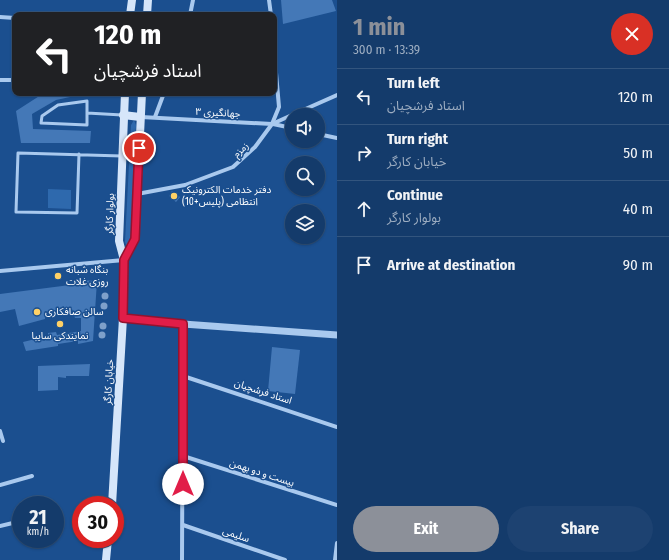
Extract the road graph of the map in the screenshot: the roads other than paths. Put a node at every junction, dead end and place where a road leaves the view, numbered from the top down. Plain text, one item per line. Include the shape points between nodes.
1 (132, 0) edge
2 (148, 0) edge
3 (193, 0) edge
4 (269, 0) edge
5 (130, 12) edge
6 (147, 12) edge
7 (191, 12) edge
8 (271, 12) edge
9 (0, 17) edge
10 (12, 18) edge
11 (277, 78) edge
12 (0, 80) edge
13 (12, 80) edge
14 (337, 95) edge
15 (125, 96) edge
16 (142, 96) edge
17 (163, 96) edge
18 (308, 108) edge
19 (87, 113) junction
20 (123, 115) junction
21 (140, 117) junction
22 (155, 117) junction
23 (285, 118) edge
24 (272, 124) junction
25 (285, 127) edge
26 (325, 135) edge
27 (337, 138) edge
28 (79, 154) junction
29 (122, 156) junction
30 (137, 194) junction
31 (124, 260) junction
32 (0, 271) edge
33 (123, 318) junction
34 (183, 324) junction
35 (337, 335) edge
36 (183, 376) junction
37 (337, 427) edge
38 (0, 431) edge
39 (3, 441) dead end
40 (183, 456) junction
41 (32, 476) dead end
42 (0, 485) edge
43 (113, 496) edge
44 (337, 505) edge
45 (12, 523) edge
46 (182, 525) junction
47 (0, 526) edge
48 (337, 543) edge
49 (107, 548) edge
50 (106, 560) edge
51 (182, 560) edge
52 (285, 560) edge
53 (335, 560) edge

1 - 5 main road
2 - 6 main road
3 - 7 street
4 - 8 street
9 - 10 street
11 - 24 street, زمزم via 280,107
12 - 13 street
14 - 18 street, جهانگیری ۳
15 - 20 main road, بولوار کارگر
16 - 21 main road
17 - 22 street
19 - 19 lane via 88,101 58,105 42,116 42,123 87,125
19 - 20 lane
20 - 21 main road
20 - 29 main road, بولوار کارگر
21 - 22 street, جهانگیری ۳
21 - 30 main road
22 - 24 street, جهانگیری ۳
23 - 24 street, جهانگیری ۳
24 - 25 street
24 - 30 street, زمزم via 255,148 233,167 185,185
26 - 27 street
28 - 28 lane via 18,154 16,212 77,213
28 - 29 lane
29 - 31 main road, بولوار کارگر via 119,241
30 - 31 main road via 135,239
31 - 32 street
31 - 33 main road, خیابان کارگر
33 - 34 street
33 - 43 main road, خیابان کارگر
34 - 35 street
34 - 36 street
36 - 37 street, استاد فرشچیان
36 - 40 street
38 - 39 street
40 - 44 street, بیست و دو بهمن
40 - 46 street
41 - 42 street
45 - 47 street
46 - 51 street
46 - 52 street, سلیمی
48 - 53 street
49 - 50 main road

